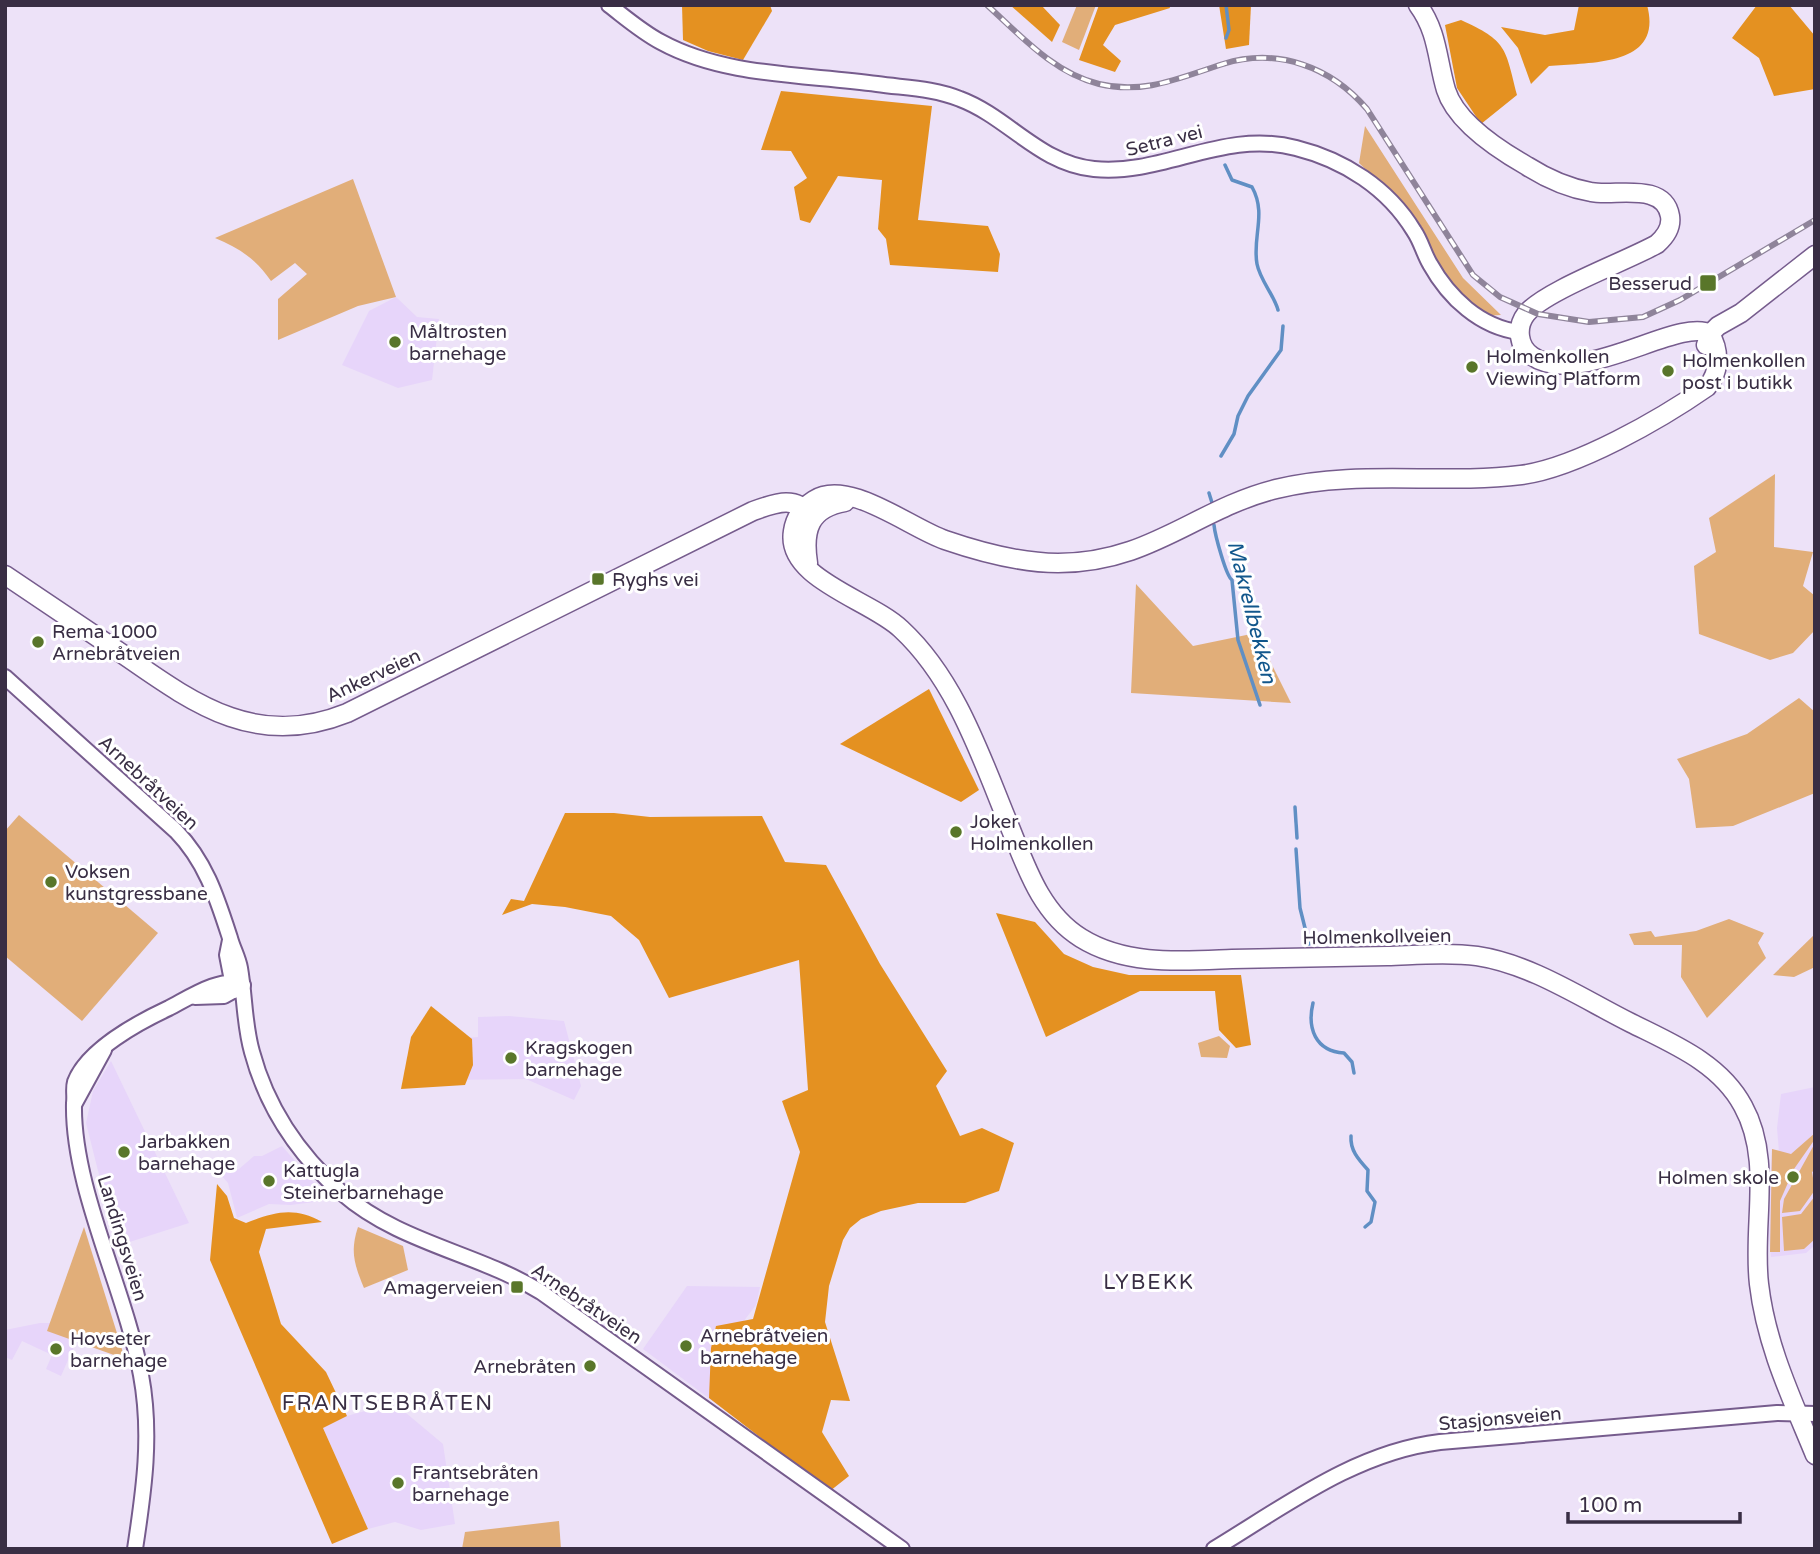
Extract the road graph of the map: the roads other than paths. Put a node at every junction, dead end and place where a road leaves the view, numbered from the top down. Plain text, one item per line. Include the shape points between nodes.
1 (609, 5) edge
2 (1418, 5) edge
3 (1815, 255) edge
4 (1519, 332) junction
5 (1712, 346) junction
6 (804, 515) junction
7 (5, 575) edge
8 (5, 677) edge
9 (236, 987) junction
10 (1796, 1413) junction
11 (1815, 1414) edge
12 (1815, 1455) edge
13 (135, 1549) edge
14 (902, 1549) edge
15 (1214, 1549) edge

1 - 4 street, Setra vei via 661,42 711,62 919,88 956,97 990,114 1053,158 1078,166 1122,170 1242,142 1297,148 1332,159 1371,182 1393,204 1414,231 1430,265 1470,312 1492,325
2 - 4 main road via 1434,34 1447,93 1467,121 1550,179 1591,192 1651,195 1662,201 1669,213 1668,230 1657,244 1538,304 1525,315
3 - 5 main road via 1741,313
4 - 5 main road via 1529,355 1552,364 1614,356 1667,339
5 - 6 main road via 1716,374 1701,391 1557,466 1507,476 1288,486 1241,501 1144,547 1099,560 1045,562 996,554 941,538 834,493 820,496
6 - 7 main road, Ankerveien via 766,507 704,533 347,713 303,726 246,723 206,709
6 - 10 main road, Holmenkollveien via 809,570 880,611 930,662 970,732 1042,899 1063,925 1084,940 1110,952 1161,960 1434,954 1491,959 1536,975 1674,1044 1714,1070 1738,1096 1757,1140 1760,1290 1771,1341
8 - 9 street, Arnebråtveien via 184,839 214,888 230,940 227,956
9 - 13 street, Landingsveien via 209,989 145,1020 104,1050 75,1104 75,1143 143,1387 147,1459
9 - 14 street, Arnebråtveien via 251,1050 272,1106 296,1144 343,1195 397,1229 541,1292
10 - 11 street, Stasjonsveien
10 - 12 main road, Holmenkollveien
10 - 15 street, Stasjonsveien via 1397,1449 1348,1469

